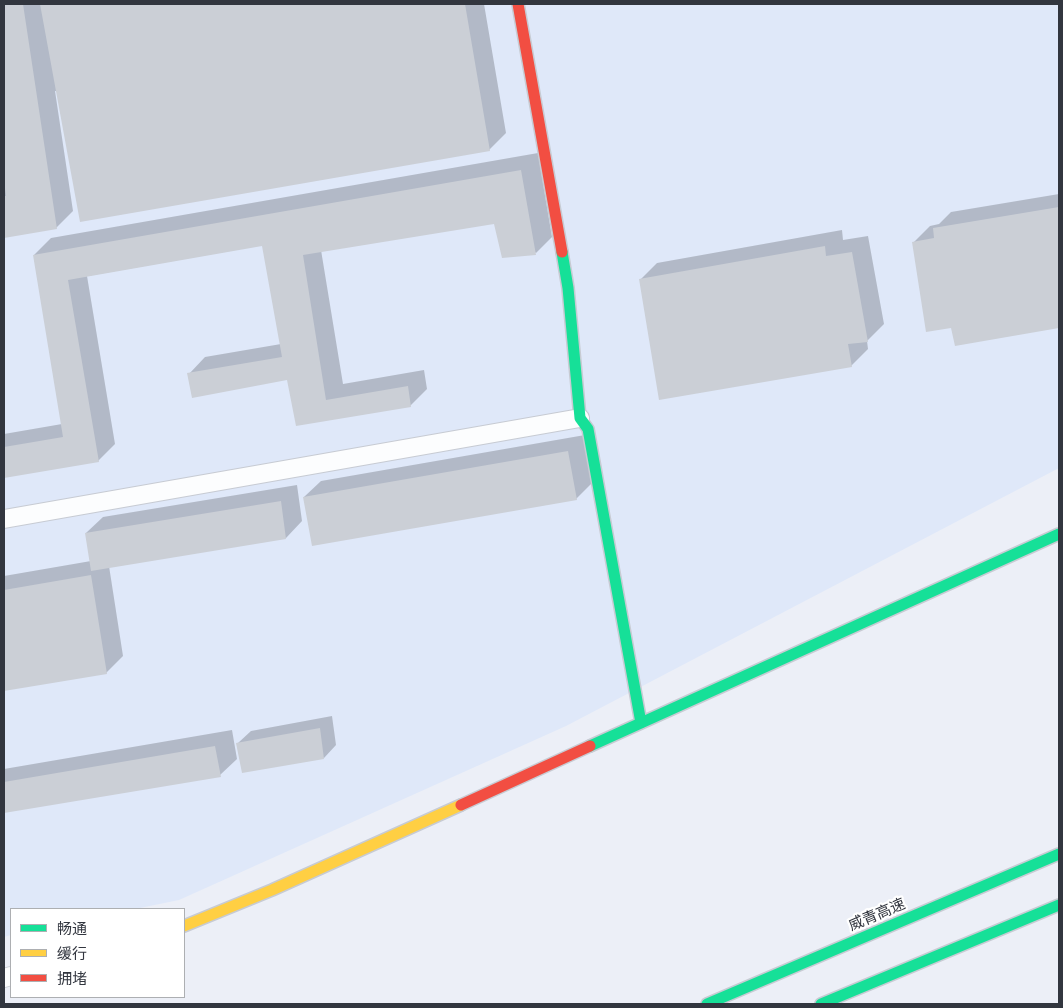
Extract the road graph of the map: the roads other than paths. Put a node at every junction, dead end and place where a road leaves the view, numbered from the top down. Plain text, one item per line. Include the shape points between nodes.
1 (518, 4) edge
2 (580, 418) junction
3 (4, 519) edge
4 (1059, 534) edge
5 (641, 723) junction
6 (1059, 854) edge
7 (1059, 905) edge
8 (185, 926) edge
9 (706, 1004) edge
10 (821, 1004) edge

1 - 2 main road via 568,288
2 - 3 street
2 - 5 main road via 588,429
4 - 5 main road
5 - 8 main road via 272,890
6 - 9 main road, 威青高速
7 - 10 main road

